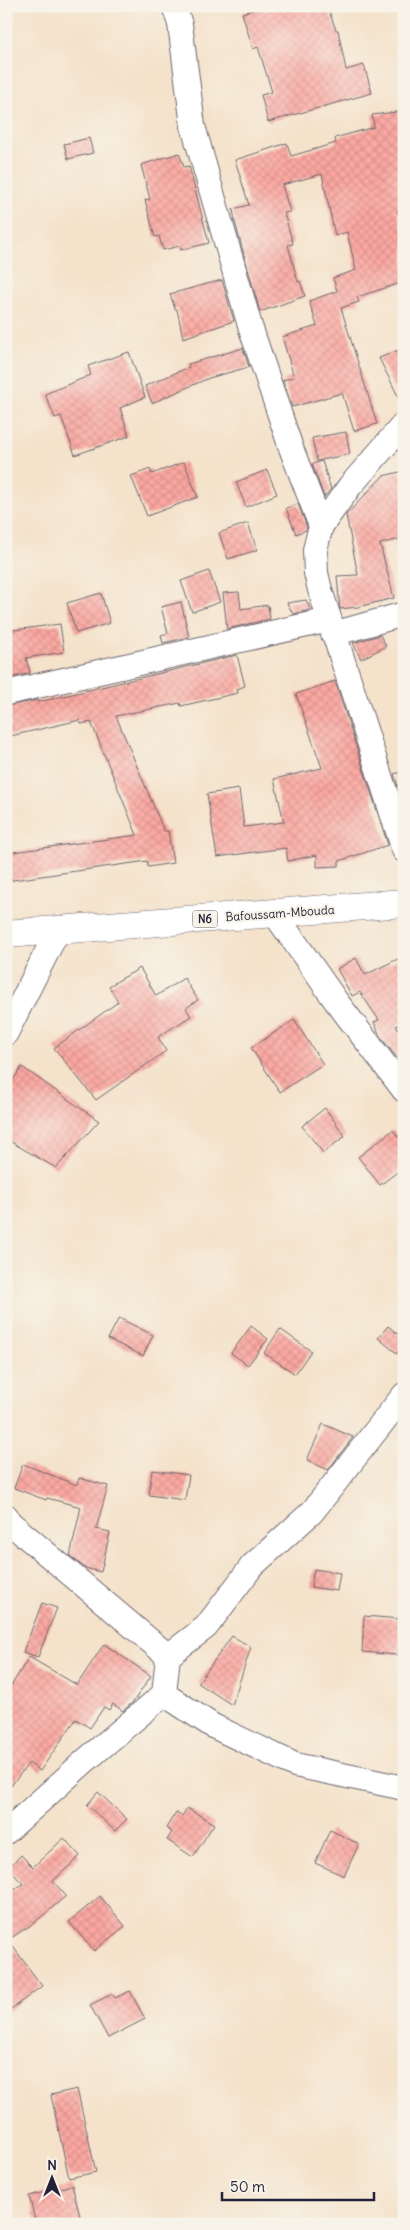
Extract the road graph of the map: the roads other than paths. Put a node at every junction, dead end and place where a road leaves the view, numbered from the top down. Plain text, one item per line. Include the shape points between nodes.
1 (174, 6) edge
2 (404, 424) edge
3 (321, 526) junction
4 (404, 614) edge
5 (331, 627) junction
6 (6, 693) edge
7 (404, 850) edge
8 (404, 903) edge
9 (276, 914) junction
10 (58, 930) junction
11 (6, 934) edge
12 (6, 1033) edge
13 (404, 1090) edge
14 (404, 1394) edge
15 (6, 1516) edge
16 (168, 1656) junction
17 (164, 1694) junction
18 (404, 1788) edge
19 (6, 1832) edge

1 - 3 street via 180,24 196,136 250,326
2 - 3 street via 350,486
3 - 5 street via 315,550 316,573
4 - 5 street
5 - 6 street
5 - 7 street
8 - 9 highway, Bafoussam-Mbouda / N6
9 - 10 highway, Bafoussam-Mbouda / N6
9 - 13 street via 336,1001
10 - 11 highway, Bafoussam-Mbouda / N6
10 - 12 street
14 - 16 street via 312,1512 252,1566 206,1627
15 - 16 street via 9,1522
16 - 17 street
17 - 18 street via 213,1726 295,1765
17 - 19 street

